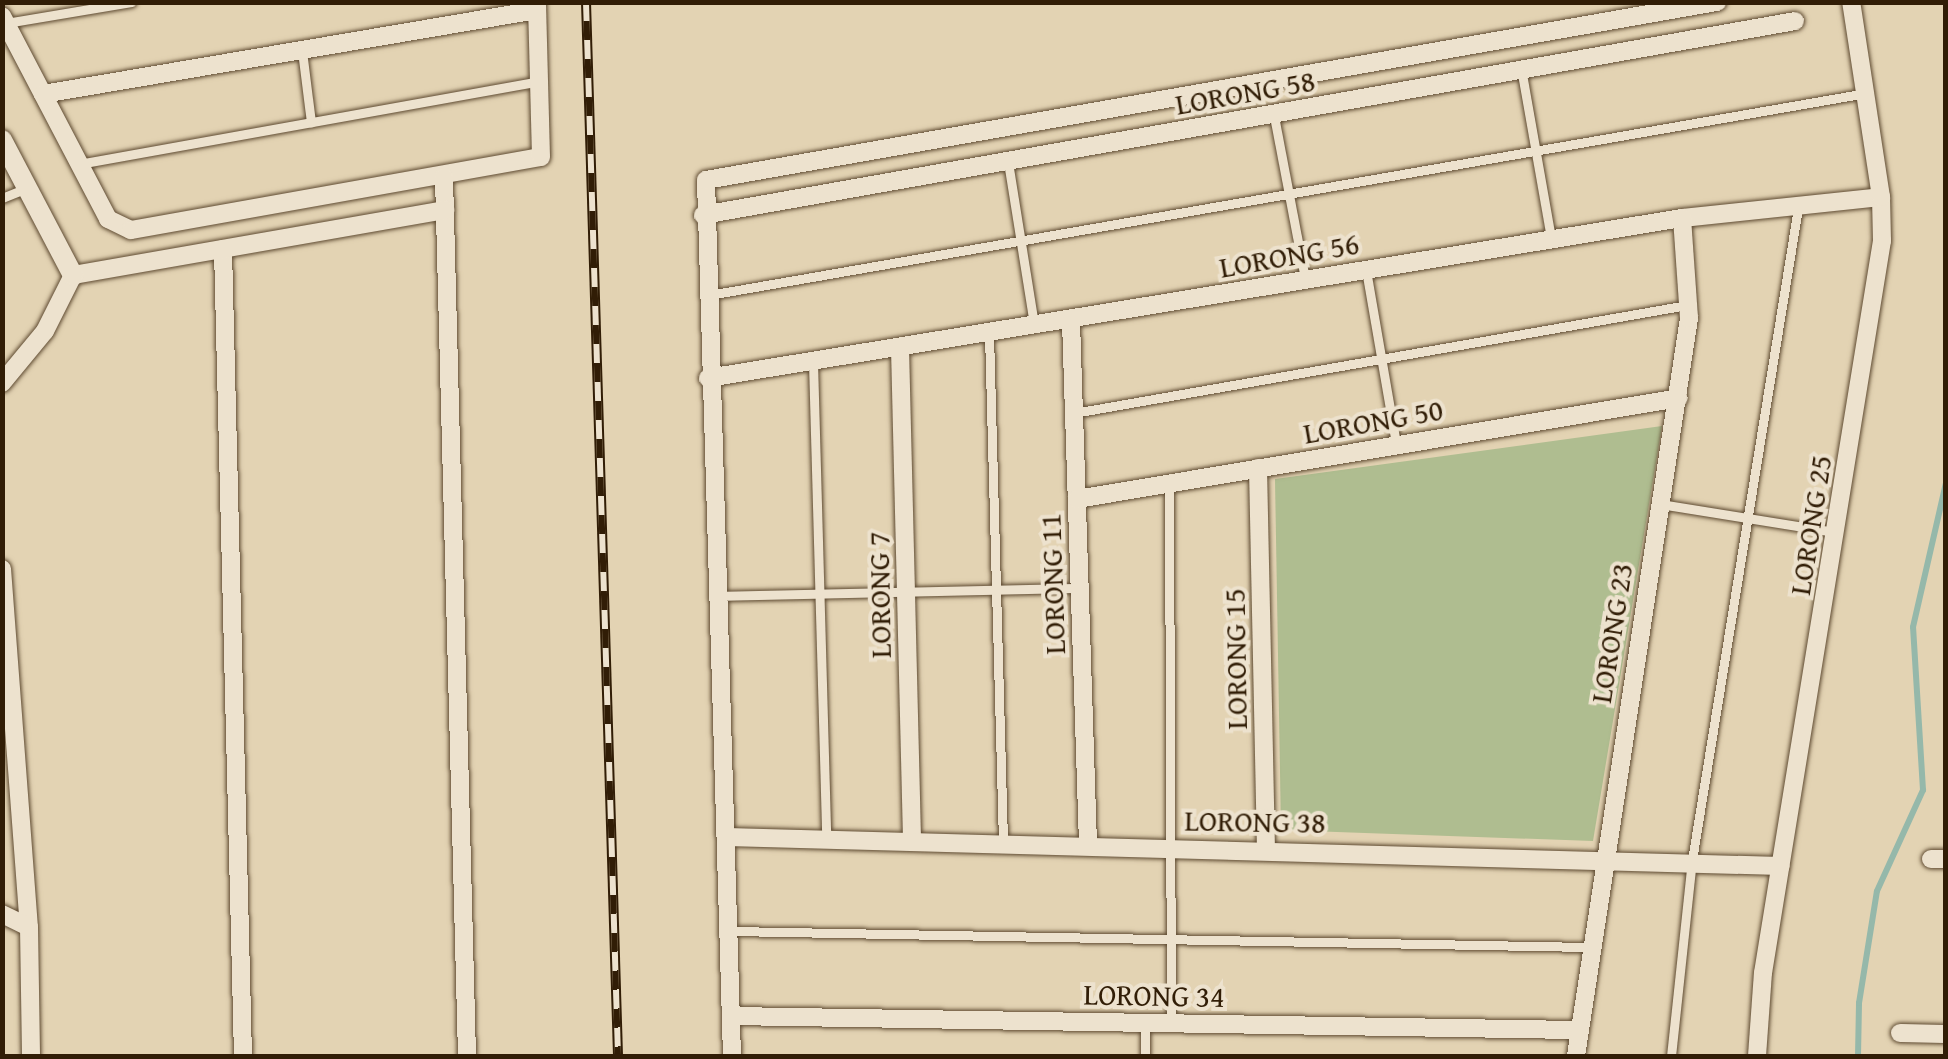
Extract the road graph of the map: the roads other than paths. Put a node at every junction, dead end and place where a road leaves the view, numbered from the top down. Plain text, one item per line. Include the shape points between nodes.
1 (131, 2) edge
2 (1851, 2) edge
3 (1715, 3) edge
4 (537, 6) edge
5 (4, 20) edge
6 (1795, 21) dead end
7 (1720, 34) junction
8 (1515, 35) junction
9 (302, 50) junction
10 (1521, 67) junction
11 (539, 81) junction
12 (1866, 93) junction
13 (43, 94) junction
14 (1274, 116) junction
15 (312, 122) junction
16 (2, 140) edge
17 (1537, 154) junction
18 (1008, 162) junction
19 (80, 164) junction
20 (444, 178) junction
21 (27, 188) junction
22 (1289, 196) junction
23 (1881, 197) junction
24 (2, 198) edge
25 (1798, 208) junction
26 (445, 210) junction
27 (704, 215) junction
28 (1682, 218) junction
29 (1551, 238) junction
30 (1020, 242) junction
31 (223, 248) junction
32 (1366, 270) junction
33 (73, 275) junction
34 (1305, 279) junction
35 (706, 296) junction
36 (1690, 304) junction
37 (1071, 322) junction
38 (1034, 328) junction
39 (989, 334) junction
40 (900, 348) junction
41 (1382, 359) junction
42 (812, 362) junction
43 (708, 378) junction
44 (2, 383) edge
45 (1679, 398) junction
46 (1074, 413) junction
47 (1396, 445) junction
48 (1258, 468) junction
49 (1169, 483) junction
50 (1077, 499) junction
51 (1660, 504) junction
52 (1750, 518) junction
53 (1837, 532) junction
54 (2, 569) edge
55 (1080, 588) junction
56 (996, 590) junction
57 (906, 592) junction
58 (820, 594) junction
59 (717, 596) junction
60 (6, 629) edge
61 (726, 837) junction
62 (826, 839) junction
63 (912, 841) junction
64 (1003, 843) junction
65 (1088, 845) junction
66 (1174, 846) junction
67 (1266, 848) junction
68 (1602, 856) junction
69 (1692, 860) junction
70 (1781, 866) junction
71 (2, 914) edge
72 (29, 927) junction
73 (730, 931) junction
74 (1173, 940) junction
75 (1588, 947) junction
76 (730, 1016) junction
77 (1171, 1022) junction
78 (1145, 1023) junction
79 (1577, 1030) junction
80 (1900, 1034) dead end
81 (1946, 1034) edge
82 (31, 1056) edge
83 (243, 1056) edge
84 (467, 1056) edge
85 (732, 1056) edge
86 (1144, 1056) edge
87 (1576, 1056) edge
88 (1671, 1056) edge
89 (1756, 1056) edge

1 - 5 lane
2 - 12 street, LORONG 25
3 - 7 street
3 - 8 street
4 - 9 street
4 - 11 street
5 - 13 street
6 - 7 street, LORONG 58
7 - 10 street, LORONG 58
8 - 10 street
8 - 27 street via 710,177
9 - 13 street
9 - 15 lane
10 - 14 street, LORONG 58
10 - 17 lane
11 - 15 lane
11 - 20 street via 542,157
12 - 17 lane
12 - 23 street, LORONG 25
13 - 19 street
14 - 18 street, LORONG 58
14 - 22 lane
15 - 19 lane
16 - 21 street
17 - 22 lane
17 - 29 lane
18 - 27 street, LORONG 58
18 - 30 lane
19 - 20 street via 108,219 131,230
20 - 26 street
21 - 24 lane
21 - 33 street
22 - 30 lane
22 - 34 lane
23 - 25 street, LORONG 56
23 - 53 street, LORONG 25 via 1878,279
25 - 28 street, LORONG 56
25 - 52 lane
26 - 31 street
26 - 84 street
27 - 35 street
28 - 29 street, LORONG 56
28 - 36 street, LORONG 23
29 - 32 street, LORONG 56
30 - 35 lane
30 - 38 lane
31 - 33 street
31 - 83 street
32 - 34 street, LORONG 56
32 - 41 lane
33 - 44 street via 45,332
34 - 37 street, LORONG 56
35 - 43 street
36 - 41 lane
36 - 45 street, LORONG 23
37 - 38 street, LORONG 56
37 - 46 street, LORONG 11
38 - 39 street, LORONG 56
39 - 40 street, LORONG 56
39 - 56 lane
40 - 42 street, LORONG 56
40 - 57 street, LORONG 7
41 - 46 lane
41 - 47 lane
42 - 43 street, LORONG 56
42 - 58 lane
43 - 59 street
45 - 47 street, LORONG 50
45 - 51 street, LORONG 23
46 - 50 street, LORONG 11
47 - 48 street, LORONG 50
48 - 49 street, LORONG 50
48 - 67 street, LORONG 15
49 - 50 street, LORONG 50
49 - 66 lane
50 - 55 street, LORONG 11
51 - 52 lane
51 - 68 street, LORONG 23
52 - 53 lane
52 - 69 lane
53 - 70 street, LORONG 25
54 - 60 street
55 - 56 lane
55 - 65 street, LORONG 11
56 - 57 lane
56 - 64 lane
57 - 58 lane
57 - 63 street, LORONG 7
58 - 59 lane
58 - 62 lane
59 - 61 street
60 - 72 street
61 - 62 street, LORONG 38
61 - 73 street
62 - 63 street, LORONG 38
63 - 64 street, LORONG 38
64 - 65 street, LORONG 38
65 - 66 street, LORONG 38
66 - 67 street, LORONG 38
66 - 74 lane
67 - 68 street, LORONG 38
68 - 69 street, LORONG 38
68 - 75 street, LORONG 23
69 - 70 street, LORONG 38
69 - 88 lane
70 - 89 street, LORONG 25
71 - 72 street
72 - 82 street
73 - 74 lane
73 - 76 street
74 - 75 lane
74 - 77 lane
75 - 79 street, LORONG 23
76 - 78 street, LORONG 34
76 - 85 street
77 - 78 street, LORONG 34
77 - 79 street, LORONG 34
78 - 86 lane
79 - 87 street, LORONG 23
80 - 81 street

